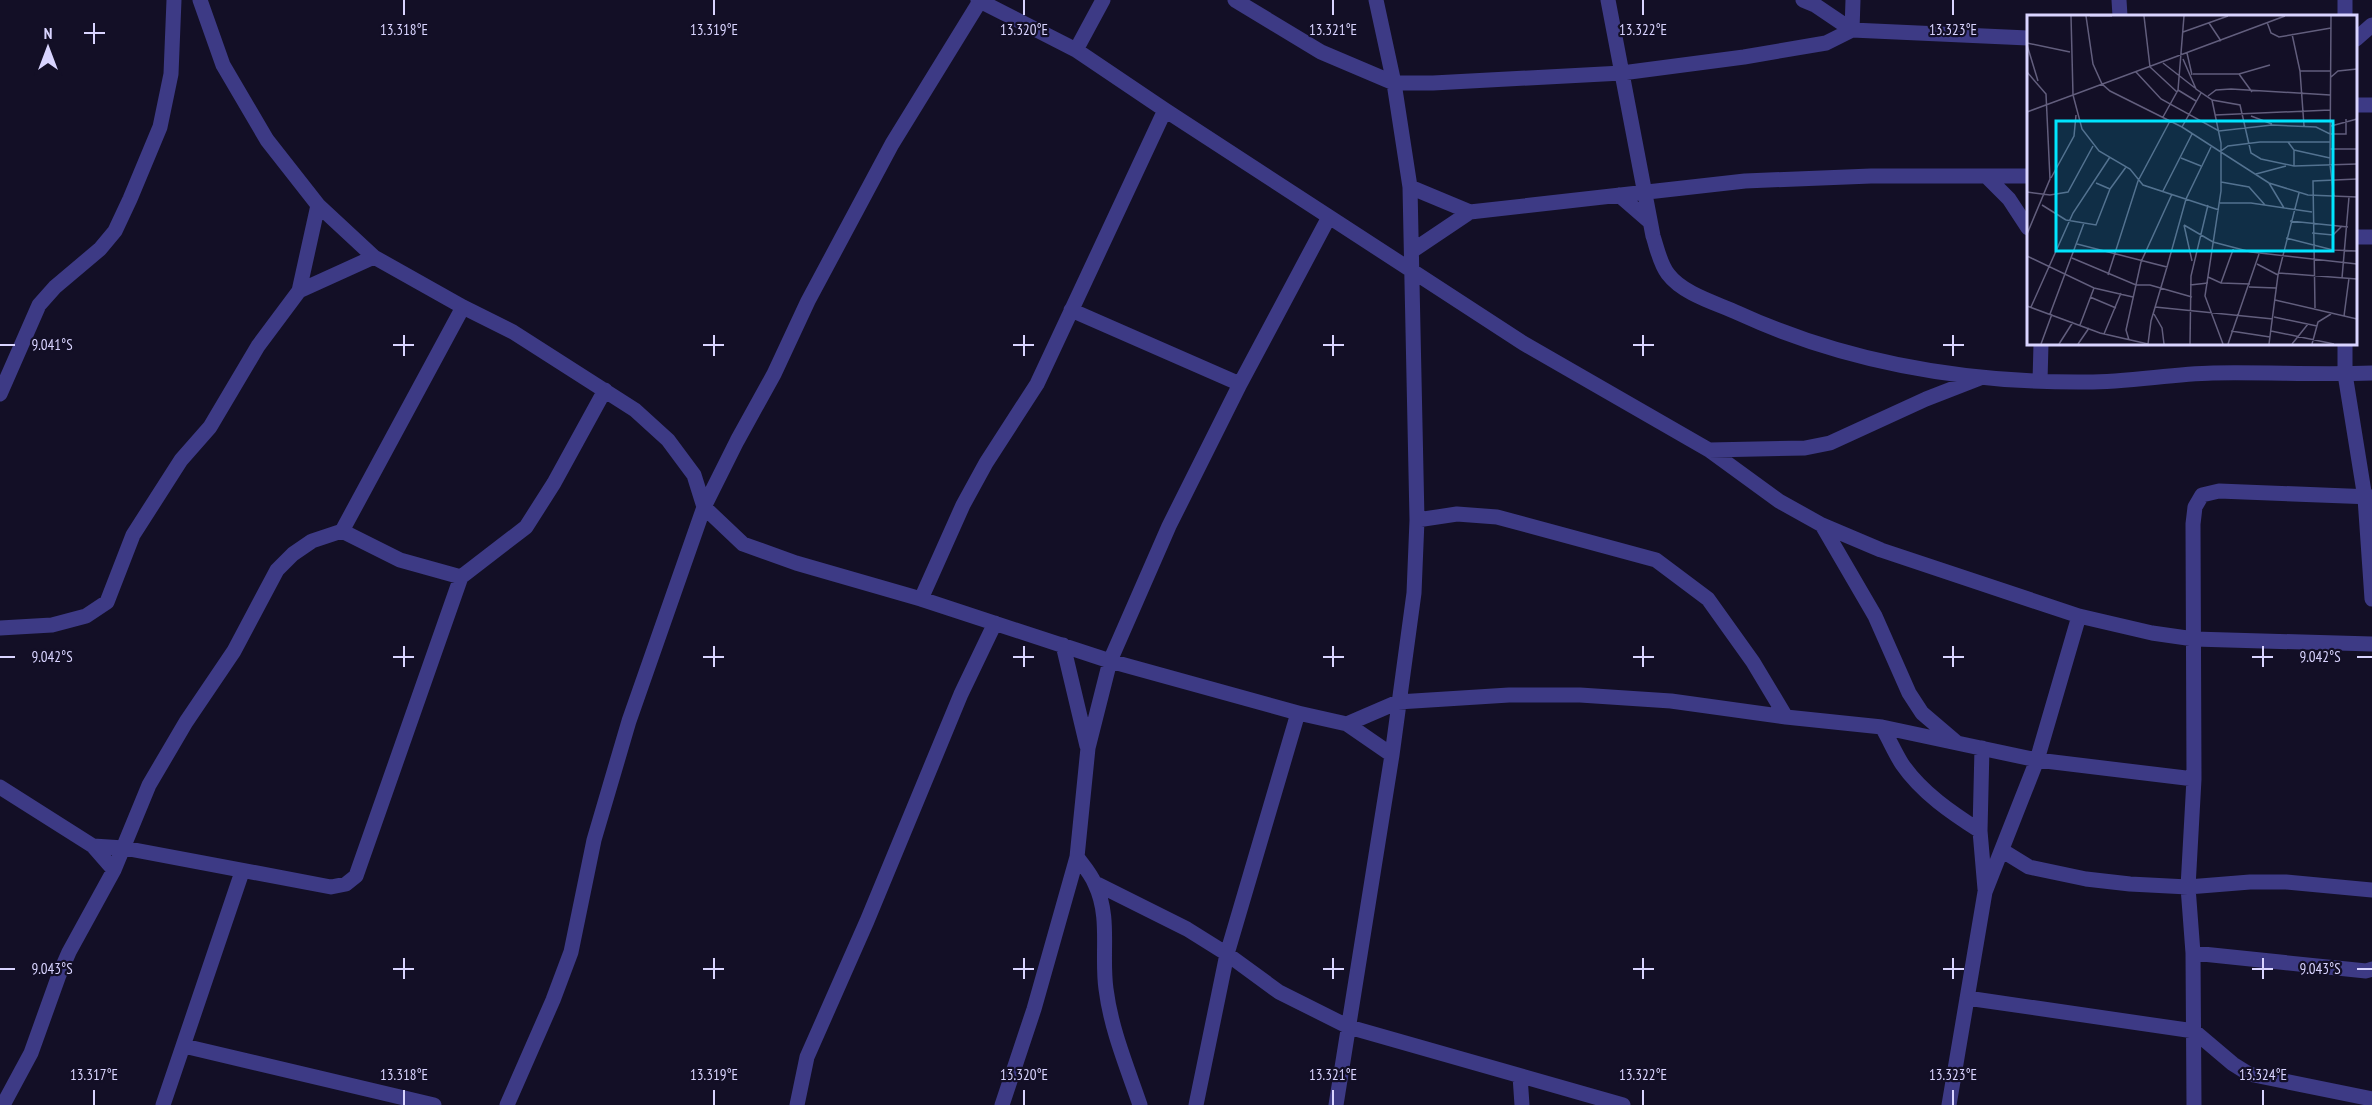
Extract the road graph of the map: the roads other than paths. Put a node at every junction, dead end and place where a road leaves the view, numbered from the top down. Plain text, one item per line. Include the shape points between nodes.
1 (174, 0) edge
2 (200, 0) edge
3 (1103, 0) edge
4 (1235, 0) edge
5 (1376, 0) edge
6 (1608, 0) edge
7 (1803, 0) edge
8 (1853, 0) edge
9 (2119, 0) edge
10 (979, 1) edge
11 (2120, 15) edge
12 (2372, 25) edge
13 (1852, 30) junction
14 (2357, 37) edge
15 (2027, 38) edge
16 (1076, 50) junction
17 (1622, 73) junction
18 (1394, 83) junction
19 (1165, 110) junction
20 (1986, 176) junction
21 (2027, 176) edge
22 (1410, 187) junction
23 (1644, 191) junction
24 (1619, 195) junction
25 (318, 206) junction
26 (1470, 212) junction
27 (1329, 217) junction
28 (1649, 221) junction
29 (2027, 226) edge
30 (1412, 251) junction
31 (374, 257) junction
32 (1413, 271) junction
33 (299, 291) junction
34 (463, 307) junction
35 (1071, 310) junction
36 (2041, 345) edge
37 (2345, 345) edge
38 (2372, 373) edge
39 (2345, 374) junction
40 (1982, 377) junction
41 (2040, 381) junction
42 (1240, 384) junction
43 (605, 390) junction
44 (0, 394) edge
45 (1709, 450) junction
46 (2368, 497) edge
47 (704, 507) junction
48 (1417, 520) junction
49 (1822, 525) junction
50 (342, 531) junction
51 (461, 577) junction
52 (921, 599) junction
53 (2372, 600) edge
54 (2079, 616) junction
55 (995, 623) junction
56 (0, 628) edge
57 (2194, 639) junction
58 (2372, 644) edge
59 (1063, 645) junction
60 (1110, 661) junction
61 (1398, 702) junction
62 (1298, 713) junction
63 (1786, 717) junction
64 (1347, 724) junction
65 (1882, 727) junction
66 (1957, 743) junction
67 (1088, 748) junction
68 (1982, 748) junction
69 (1392, 755) junction
70 (2037, 760) junction
71 (2194, 779) junction
72 (0, 787) edge
73 (1980, 831) junction
74 (93, 846) junction
75 (124, 848) junction
76 (2003, 851) junction
77 (1077, 857) junction
78 (114, 870) junction
79 (242, 872) junction
80 (1095, 883) junction
81 (2188, 887) junction
82 (2372, 890) edge
83 (1985, 892) junction
84 (2193, 953) junction
85 (1227, 954) junction
86 (2372, 969) edge
87 (1967, 998) junction
88 (1349, 1027) junction
89 (2194, 1030) junction
90 (184, 1046) junction
91 (1520, 1076) junction
92 (2372, 1099) edge
93 (3, 1105) edge
94 (163, 1105) edge
95 (434, 1105) edge
96 (507, 1105) edge
97 (798, 1105) edge
98 (1002, 1105) edge
99 (1140, 1105) edge
100 (1196, 1105) edge
101 (1336, 1105) edge
102 (1522, 1105) edge
103 (1623, 1105) edge
104 (1948, 1105) edge
105 (2194, 1105) edge

1 - 44 street via 171,74 160,127 130,199 115,231 100,249 55,286 39,305
2 - 25 street via 223,65 267,140
3 - 16 street
4 - 18 street via 1321,52
5 - 18 street
6 - 17 street
7 - 13 street
8 - 13 street
9 - 11 street
10 - 16 street
10 - 47 street via 892,144
12 - 14 street
13 - 15 street
13 - 17 street via 1826,43
16 - 19 street
17 - 18 street
17 - 23 street
18 - 22 street
19 - 27 street
19 - 35 street
20 - 21 street
20 - 23 street via 1746,181
20 - 29 street via 2009,199
22 - 26 street
22 - 30 street
23 - 24 street
23 - 28 street
24 - 26 street
24 - 28 street
25 - 31 street
25 - 33 street
26 - 30 street
27 - 32 street
27 - 42 street
28 - 40 street via 1666,272 1692,292 1755,321 1853,355
30 - 32 street
31 - 33 street
31 - 34 street
32 - 45 street via 1523,343
32 - 48 street
33 - 56 street via 133,535 107,602 86,616 52,625
34 - 43 street via 513,332
34 - 50 street
35 - 42 street
35 - 52 street via 1037,384 963,505
36 - 41 street
37 - 39 street
38 - 39 street
39 - 41 street via 2212,373 2118,381
39 - 46 street
40 - 41 street
40 - 45 street via 1830,443 1805,448
42 - 60 street via 1169,526
43 - 47 street via 668,440 694,475
43 - 51 street via 526,527
45 - 49 street via 1779,501
46 - 53 street
46 - 57 street via 2219,491 2202,495 2195,507 2193,524
47 - 52 street via 743,544
47 - 96 street via 629,721 594,840 571,952
48 - 61 street via 1414,593
48 - 63 street via 1457,514 1497,517 1656,560 1708,598
49 - 54 street via 1881,550
49 - 66 street via 1875,616 1909,693 1922,713
50 - 51 street via 400,560
50 - 75 street via 312,541 277,570 234,651 149,785
51 - 79 street via 356,876 346,884 331,887
52 - 55 street
54 - 57 street
54 - 70 street
55 - 59 street
55 - 97 street via 807,1057
57 - 58 street
57 - 71 street
59 - 60 street
59 - 67 street
60 - 62 street
60 - 67 street
61 - 63 street via 1580,695 1671,701
61 - 64 street
61 - 69 street
62 - 64 street
62 - 85 street
63 - 65 street
64 - 69 street
65 - 66 street
65 - 73 street via 1915,781
66 - 68 street
67 - 77 street
68 - 70 street
68 - 73 street
69 - 88 street
70 - 71 street
70 - 76 street
71 - 81 street
72 - 74 street
73 - 83 street
74 - 75 street
74 - 78 street
75 - 78 street
75 - 79 street
76 - 81 street via 2029,867 2086,879
76 - 83 street
77 - 80 street
77 - 98 street
78 - 93 street via 69,952 31,1053
79 - 90 street
80 - 85 street via 1158,913
80 - 99 street via 1104,919 1109,1007
81 - 82 street via 2286,882
81 - 84 street
83 - 87 street
84 - 86 street
84 - 89 street
85 - 88 street via 1279,992
85 - 100 street
87 - 89 street
87 - 104 street
88 - 91 street
88 - 101 street
89 - 92 street via 2249,1074
89 - 105 street
90 - 94 street
90 - 95 street
91 - 102 street
91 - 103 street

